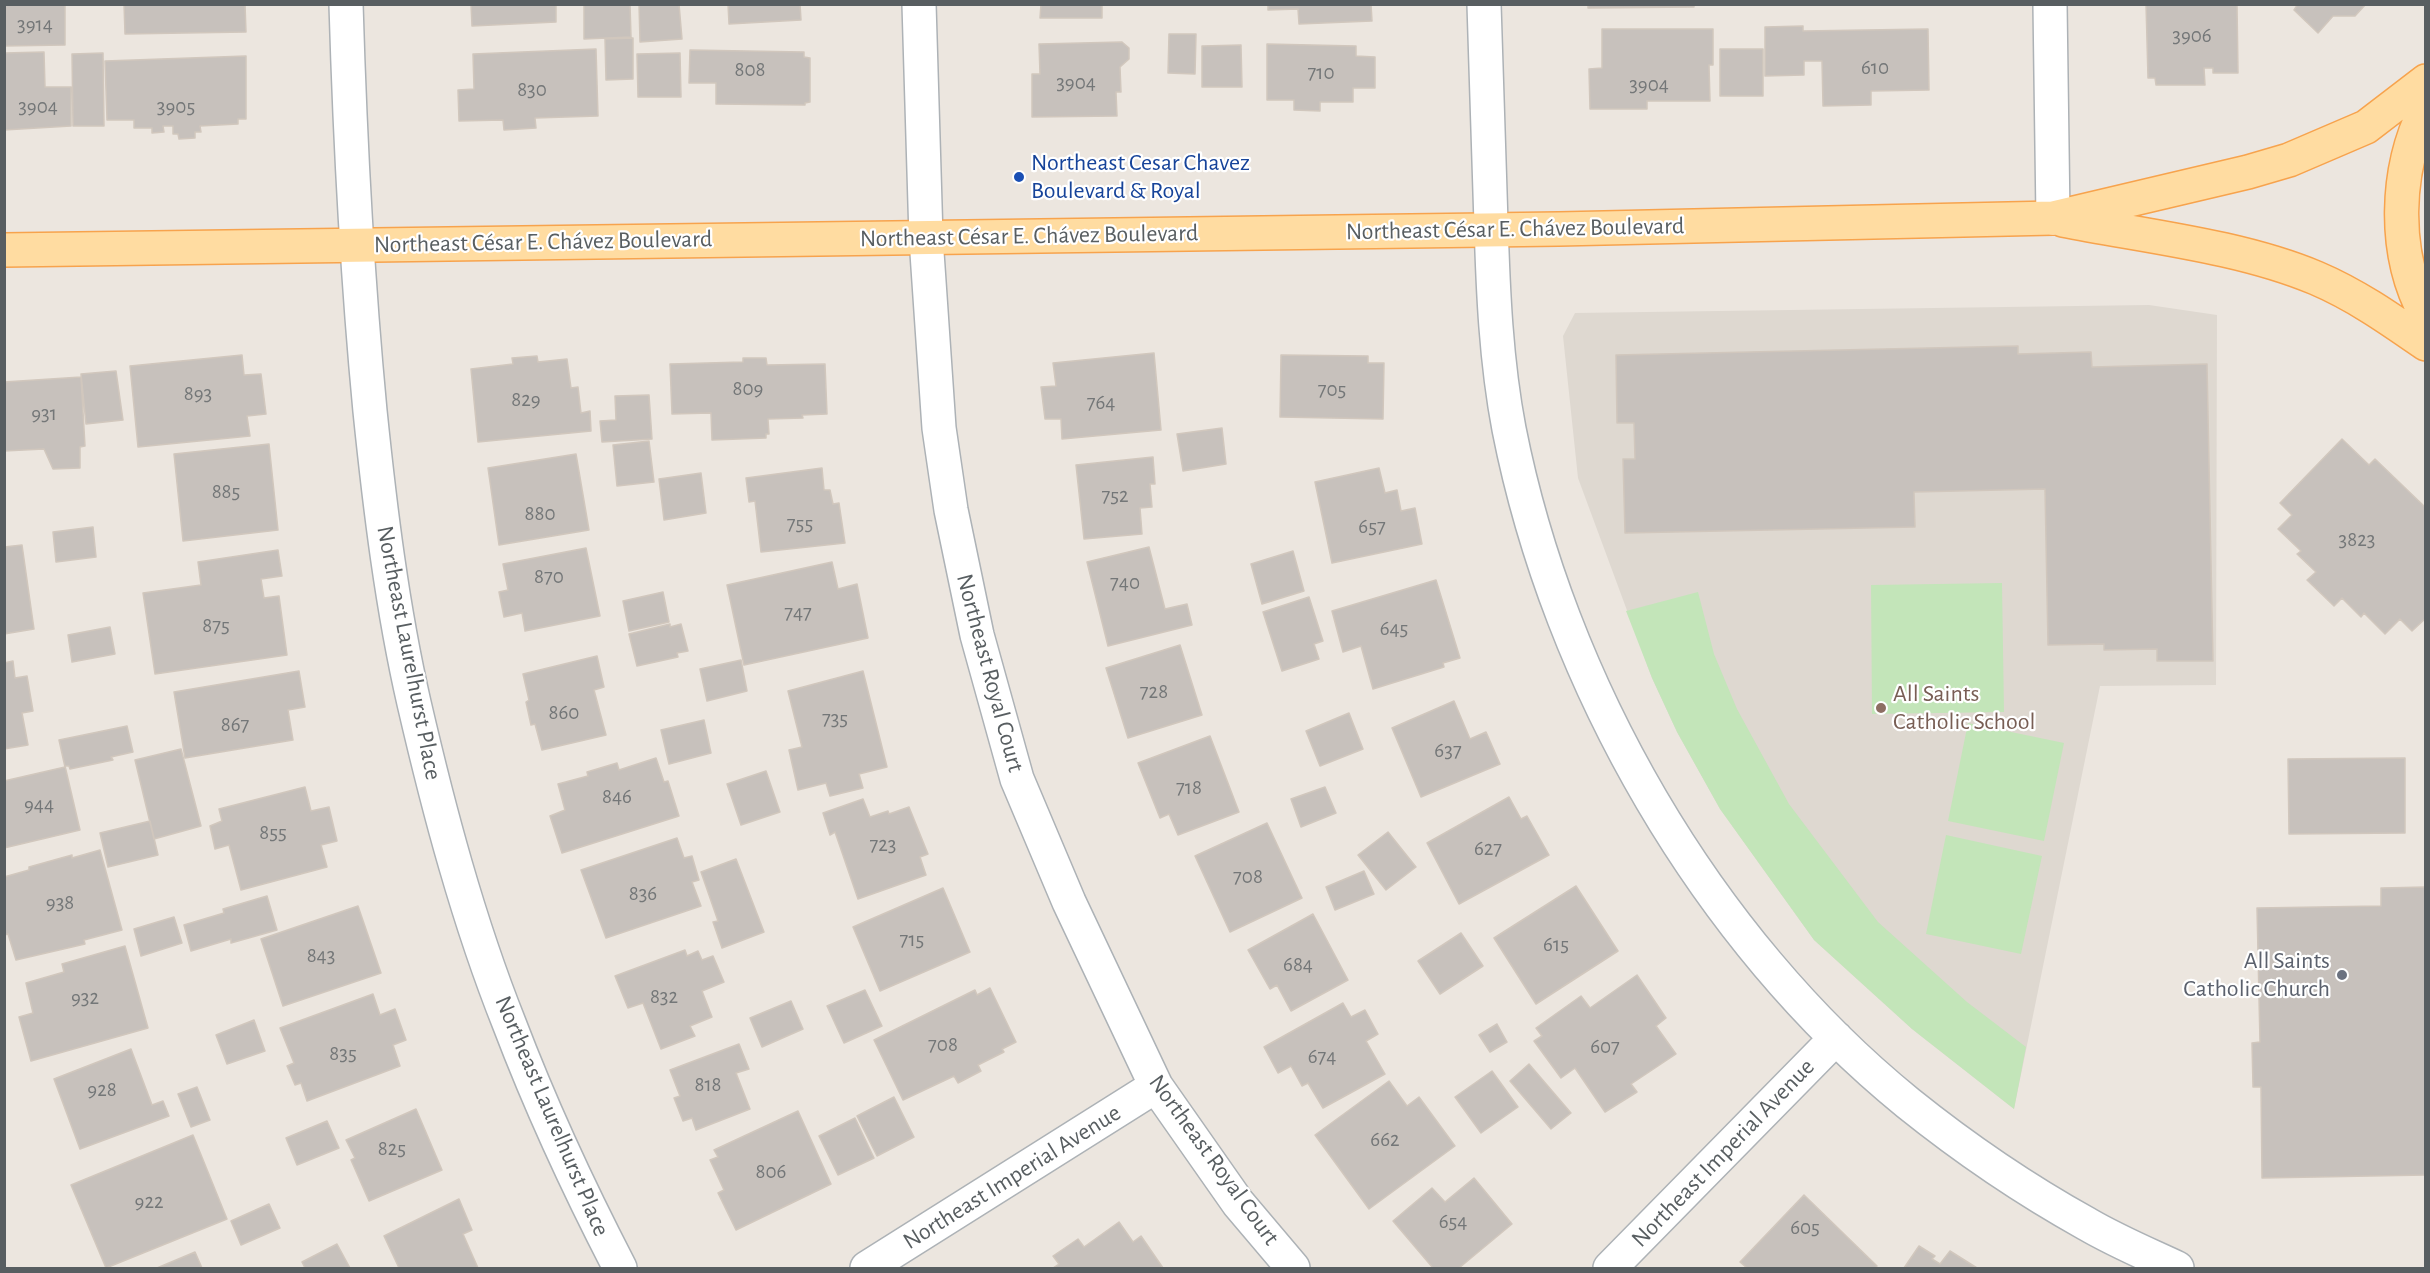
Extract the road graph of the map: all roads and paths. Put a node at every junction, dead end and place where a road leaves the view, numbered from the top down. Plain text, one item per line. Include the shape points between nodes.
1 (346, 4) edge
2 (919, 4) edge
3 (1484, 4) edge
4 (2050, 4) edge
5 (2426, 81) edge
6 (2426, 108) edge
7 (2053, 218) junction
8 (1491, 229) junction
9 (926, 238) junction
10 (355, 245) junction
11 (4, 250) edge
12 (2426, 315) edge
13 (2426, 344) edge
14 (1836, 1038) junction
15 (1156, 1086) junction
16 (620, 1269) edge
17 (867, 1269) edge
18 (1293, 1269) edge
19 (1610, 1269) edge
20 (2177, 1269) edge

1 - 10 street, Northeast Laurelhurst Place
2 - 9 street, Northeast Royal Court
3 - 8 street
4 - 7 street
5 - 7 main road, Northeast César E. Chávez Boulevard via 2366,127 2289,160
6 - 12 main road via 2408,156 2402,193 2408,268
7 - 8 main road, Northeast César E. Chávez Boulevard
7 - 13 main road, Northeast César E. Chávez Boulevard via 2243,255 2285,267 2375,308
8 - 9 main road, Northeast César E. Chávez Boulevard
8 - 14 street via 1495,314 1509,427 1542,553 1587,674 1650,798 1690,862 1750,943
9 - 10 main road, Northeast César E. Chávez Boulevard
9 - 15 street, Northeast Royal Court via 939,428 951,510 977,635 1017,779 1068,902
10 - 11 main road, Northeast César E. Chávez Boulevard
10 - 16 street, Northeast Laurelhurst Place via 377,477 392,587 413,700 439,806 508,1022
14 - 19 street, Northeast Imperial Avenue
14 - 20 street via 1907,1102 1986,1162 2091,1227
15 - 17 street, Northeast Imperial Avenue
15 - 18 street, Northeast Royal Court via 1238,1203

